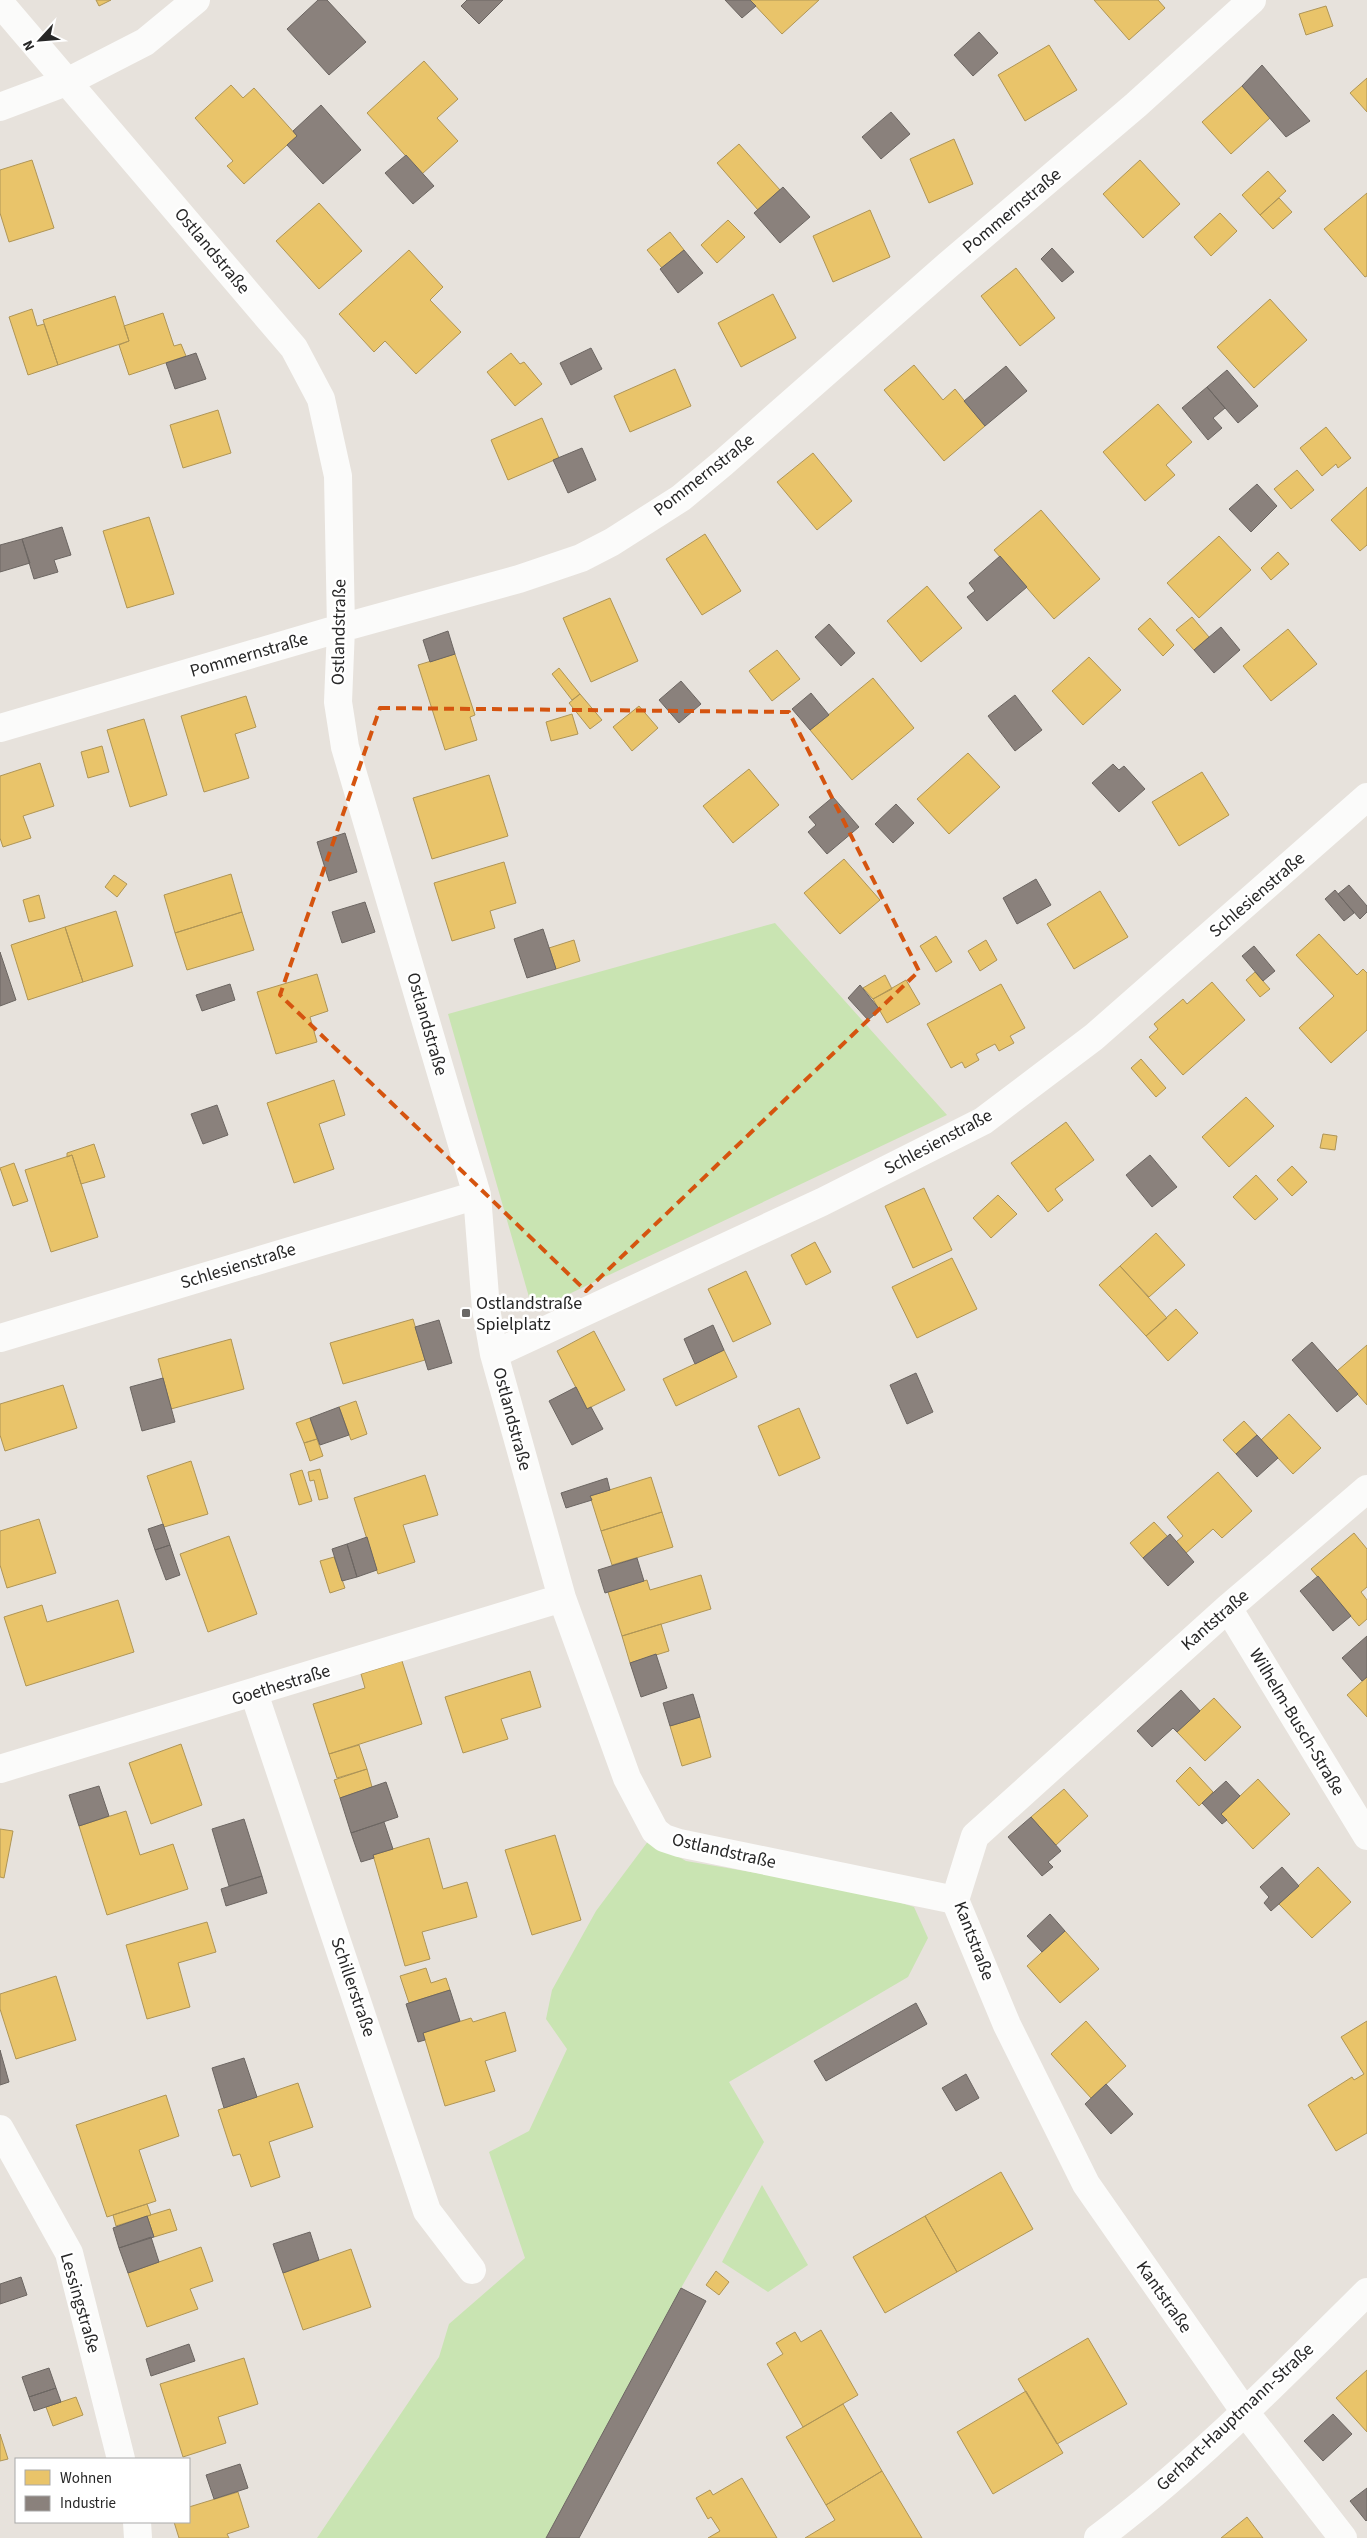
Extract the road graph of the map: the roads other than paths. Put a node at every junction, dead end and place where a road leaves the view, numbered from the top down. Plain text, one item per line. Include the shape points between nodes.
1 (196, 0) edge
2 (1252, 0) edge
3 (0, 3) edge
4 (69, 81) junction
5 (0, 106) edge
6 (341, 628) junction
7 (0, 728) edge
8 (1367, 797) edge
9 (477, 1195) junction
10 (0, 1338) edge
11 (494, 1354) junction
12 (1367, 1489) edge
13 (562, 1598) junction
14 (1228, 1608) junction
15 (254, 1693) junction
16 (0, 1769) edge
17 (1367, 1836) edge
18 (954, 1900) junction
19 (0, 2129) edge
20 (472, 2270) dead end
21 (1367, 2292) edge
22 (1245, 2412) junction
23 (121, 2458) edge
24 (137, 2523) edge
25 (138, 2538) edge
26 (1098, 2538) edge
27 (1343, 2538) edge

1 - 4 street via 145,42
2 - 6 street, Pommernstraße via 1136,105 681,498 581,558 519,579
3 - 4 street, Ostlandstraße
4 - 5 street
4 - 6 street, Ostlandstraße via 294,348 321,399 338,476
6 - 7 street, Pommernstraße
6 - 9 street, Ostlandstraße via 338,702 345,747
8 - 11 street, Schlesienstraße via 1094,1037 983,1121 822,1202
9 - 10 street, Schlesienstraße
9 - 11 street, Ostlandstraße via 486,1309
11 - 13 street, Ostlandstraße
12 - 14 street, Kantstraße
13 - 15 street, Goethestraße
13 - 18 street, Ostlandstraße via 627,1778 655,1831 664,1838
14 - 17 street, Wilhelm-Busch-Straße
14 - 18 street, Kantstraße via 975,1836
15 - 16 street, Goethestraße
15 - 20 street, Schillerstraße via 428,2211
18 - 22 street, Kantstraße via 1008,2025 1086,2184
19 - 23 street, Lessingstraße via 69,2253
21 - 22 street, Gerhart-Hauptmann-Straße
22 - 26 street, Gerhart-Hauptmann-Straße via 1132,2513
22 - 27 street, Kantstraße
24 - 25 street

